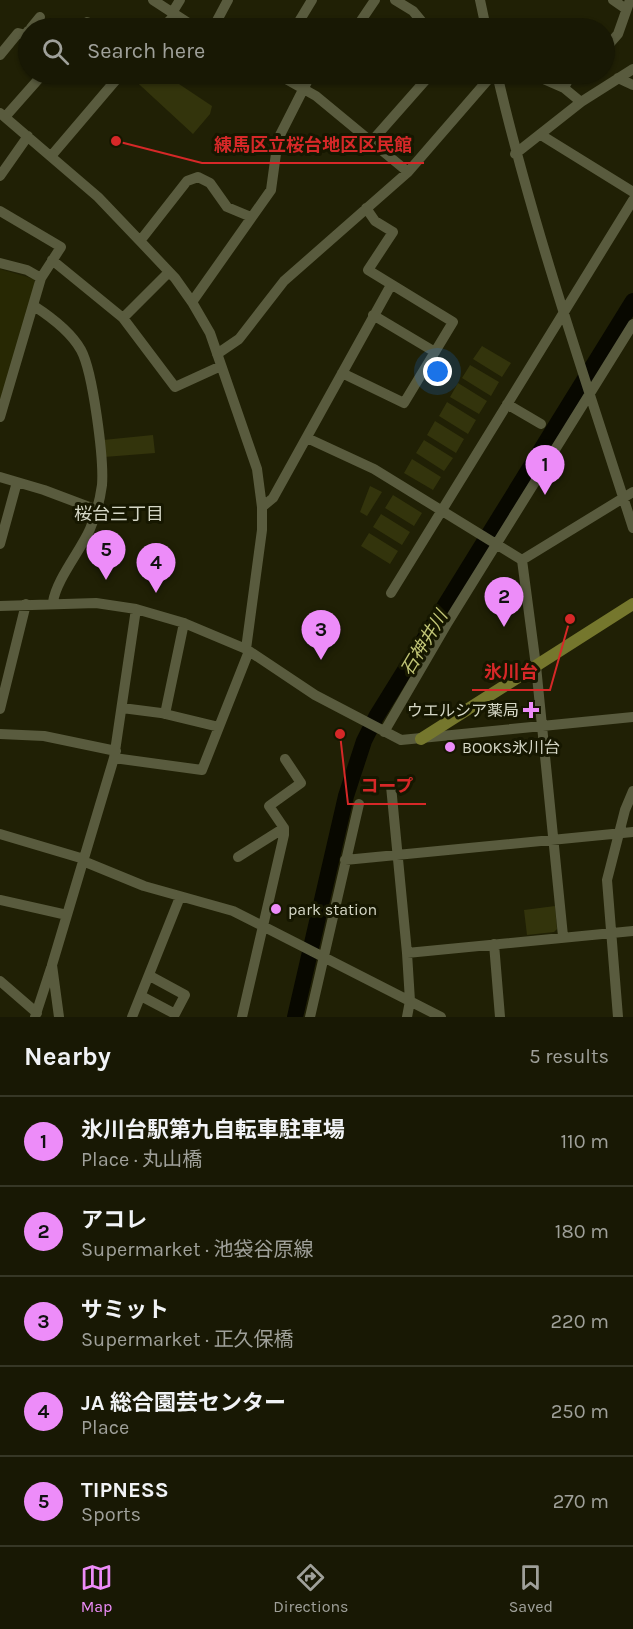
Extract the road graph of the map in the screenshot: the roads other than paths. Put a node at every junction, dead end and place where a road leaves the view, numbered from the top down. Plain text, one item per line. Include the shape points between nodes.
1 (153, 0) edge
2 (180, 0) edge
3 (228, 0) edge
4 (312, 0) edge
5 (375, 0) edge
6 (395, 0) edge
7 (480, 0) edge
8 (613, 0) edge
9 (628, 5) edge
10 (174, 14) junction
11 (171, 18) edge
12 (180, 18) edge
13 (218, 18) edge
14 (301, 18) edge
15 (363, 18) edge
16 (419, 18) edge
17 (484, 18) edge
18 (18, 33) edge
19 (615, 37) edge
20 (0, 55) edge
21 (633, 69) edge
22 (618, 78) junction
23 (615, 80) edge
24 (33, 84) edge
25 (113, 84) edge
26 (296, 84) edge
27 (306, 84) edge
28 (422, 84) edge
29 (488, 84) edge
30 (499, 84) edge
31 (555, 84) edge
32 (566, 84) edge
33 (609, 84) edge
34 (633, 85) edge
35 (304, 88) junction
36 (564, 88) junction
37 (581, 102) junction
38 (3, 115) edge
39 (542, 135) junction
40 (28, 136) junction
41 (371, 142) junction
42 (515, 154) junction
43 (52, 156) junction
44 (408, 172) junction
45 (0, 176) edge
46 (633, 192) edge
47 (633, 200) edge
48 (366, 208) junction
49 (0, 211) edge
50 (251, 217) junction
51 (140, 241) junction
52 (52, 260) junction
53 (0, 263) edge
54 (169, 272) junction
55 (41, 278) junction
56 (391, 285) junction
57 (192, 302) junction
58 (34, 306) junction
59 (563, 312) junction
60 (374, 315) junction
61 (123, 318) junction
62 (633, 324) edge
63 (435, 352) junction
64 (217, 354) junction
65 (221, 366) junction
66 (342, 373) junction
67 (589, 397) junction
68 (507, 404) junction
69 (0, 417) edge
70 (541, 424) dead end
71 (307, 438) junction
72 (0, 477) edge
73 (17, 482) junction
74 (628, 495) edge
75 (262, 507) junction
76 (97, 510) junction
77 (441, 512) junction
78 (633, 528) edge
79 (0, 544) edge
80 (496, 545) junction
81 (522, 560) junction
82 (391, 593) dead end
83 (53, 602) junction
84 (27, 604) junction
85 (633, 604) edge
86 (0, 606) edge
87 (136, 609) junction
88 (183, 623) junction
89 (248, 650) junction
90 (536, 666) junction
91 (122, 708) junction
92 (0, 709) edge
93 (165, 714) junction
94 (633, 717) edge
95 (220, 724) junction
96 (541, 726) junction
97 (382, 732) junction
98 (0, 734) edge
99 (421, 739) junction
100 (115, 755) junction
101 (285, 759) dead end
102 (392, 786) dead end
103 (633, 791) edge
104 (359, 804) dead end
105 (284, 828) junction
106 (633, 832) edge
107 (0, 834) edge
108 (619, 834) junction
109 (553, 839) junction
110 (398, 856) junction
111 (238, 857) dead end
112 (84, 860) junction
113 (345, 860) junction
114 (180, 897) junction
115 (0, 900) edge
116 (66, 915) junction
117 (264, 926) junction
118 (633, 931) edge
119 (611, 933) junction
120 (563, 936) junction
121 (494, 944) junction
122 (407, 953) junction
123 (323, 956) junction
124 (52, 964) junction
125 (150, 976) junction
126 (0, 981) edge
127 (141, 996) junction
128 (410, 1001) junction
129 (36, 1015) edge
130 (59, 1017) edge
131 (132, 1017) edge
132 (242, 1017) edge
133 (310, 1017) edge
134 (406, 1017) edge
135 (441, 1017) edge
136 (500, 1017) edge
137 (618, 1017) edge

1 - 10 street
2 - 10 street
3 - 13 street
4 - 14 street
5 - 15 street
6 - 16 street
7 - 17 street
8 - 9 street
9 - 19 street
10 - 11 street
10 - 12 street
18 - 20 street
21 - 22 street
22 - 23 street
22 - 34 street
24 - 38 street
25 - 43 street
26 - 35 street
27 - 35 street
28 - 41 street
29 - 44 street
30 - 42 street
31 - 36 street
32 - 36 street
33 - 37 street
35 - 41 street
35 - 50 street via 278,139 271,190
36 - 37 street
37 - 39 street
38 - 40 street
39 - 42 street
39 - 46 street
40 - 43 street
40 - 45 street
41 - 44 street
42 - 59 street
43 - 51 street
44 - 48 street
47 - 59 street
48 - 56 street via 375,221 393,232 368,270
48 - 64 street via 284,281 239,339
49 - 52 street via 61,247
50 - 51 street via 228,207 210,183 198,177 188,181
50 - 57 street
51 - 54 street
52 - 55 street
52 - 61 street
53 - 55 street
54 - 57 street
54 - 61 street
55 - 58 street
56 - 60 street
56 - 63 street via 453,322
57 - 64 street
58 - 69 street
58 - 76 street via 52,318 80,348 90,371 102,482
59 - 67 street
59 - 68 street
60 - 63 street
60 - 66 street
61 - 65 street via 176,387
62 - 67 street
63 - 66 street via 404,403
64 - 65 street
65 - 75 street via 256,469
66 - 71 street
67 - 74 street
67 - 80 street
68 - 70 street
68 - 77 street
71 - 75 street via 273,498
71 - 77 street via 374,469
72 - 73 street
73 - 76 street
73 - 79 street
74 - 78 street
74 - 81 street
75 - 89 street
76 - 83 street
77 - 80 street
77 - 82 street
80 - 81 street
80 - 97 street
81 - 90 street
83 - 84 street
83 - 87 street
84 - 86 street
84 - 92 street
85 - 90 main road
87 - 88 street
87 - 91 street
88 - 89 street
88 - 93 street
89 - 95 street
89 - 97 street via 315,695
90 - 96 street
90 - 99 main road
91 - 93 street
91 - 100 street
93 - 95 street
94 - 96 street
95 - 100 street via 200,774
96 - 99 street
96 - 109 street
97 - 99 street via 401,740
98 - 100 street via 44,736
100 - 112 street
101 - 105 street via 301,783 269,806
102 - 110 street
103 - 108 street
104 - 113 street
105 - 111 street
105 - 117 street
106 - 108 street
107 - 112 street
108 - 109 street
108 - 119 street via 607,880
109 - 110 street
109 - 120 street
110 - 113 street
110 - 122 street
112 - 114 street
112 - 116 street
113 - 123 street
114 - 117 street via 233,911
114 - 125 street
115 - 116 street
116 - 124 street
117 - 123 street
117 - 132 street
118 - 119 street
119 - 120 street
119 - 137 street
120 - 121 street
121 - 122 street
121 - 136 street
122 - 128 street
123 - 128 street
123 - 133 street
124 - 129 street
124 - 130 street
125 - 127 street
125 - 127 street via 185,995 176,1014
126 - 129 street
127 - 131 street
128 - 134 street
128 - 135 street

